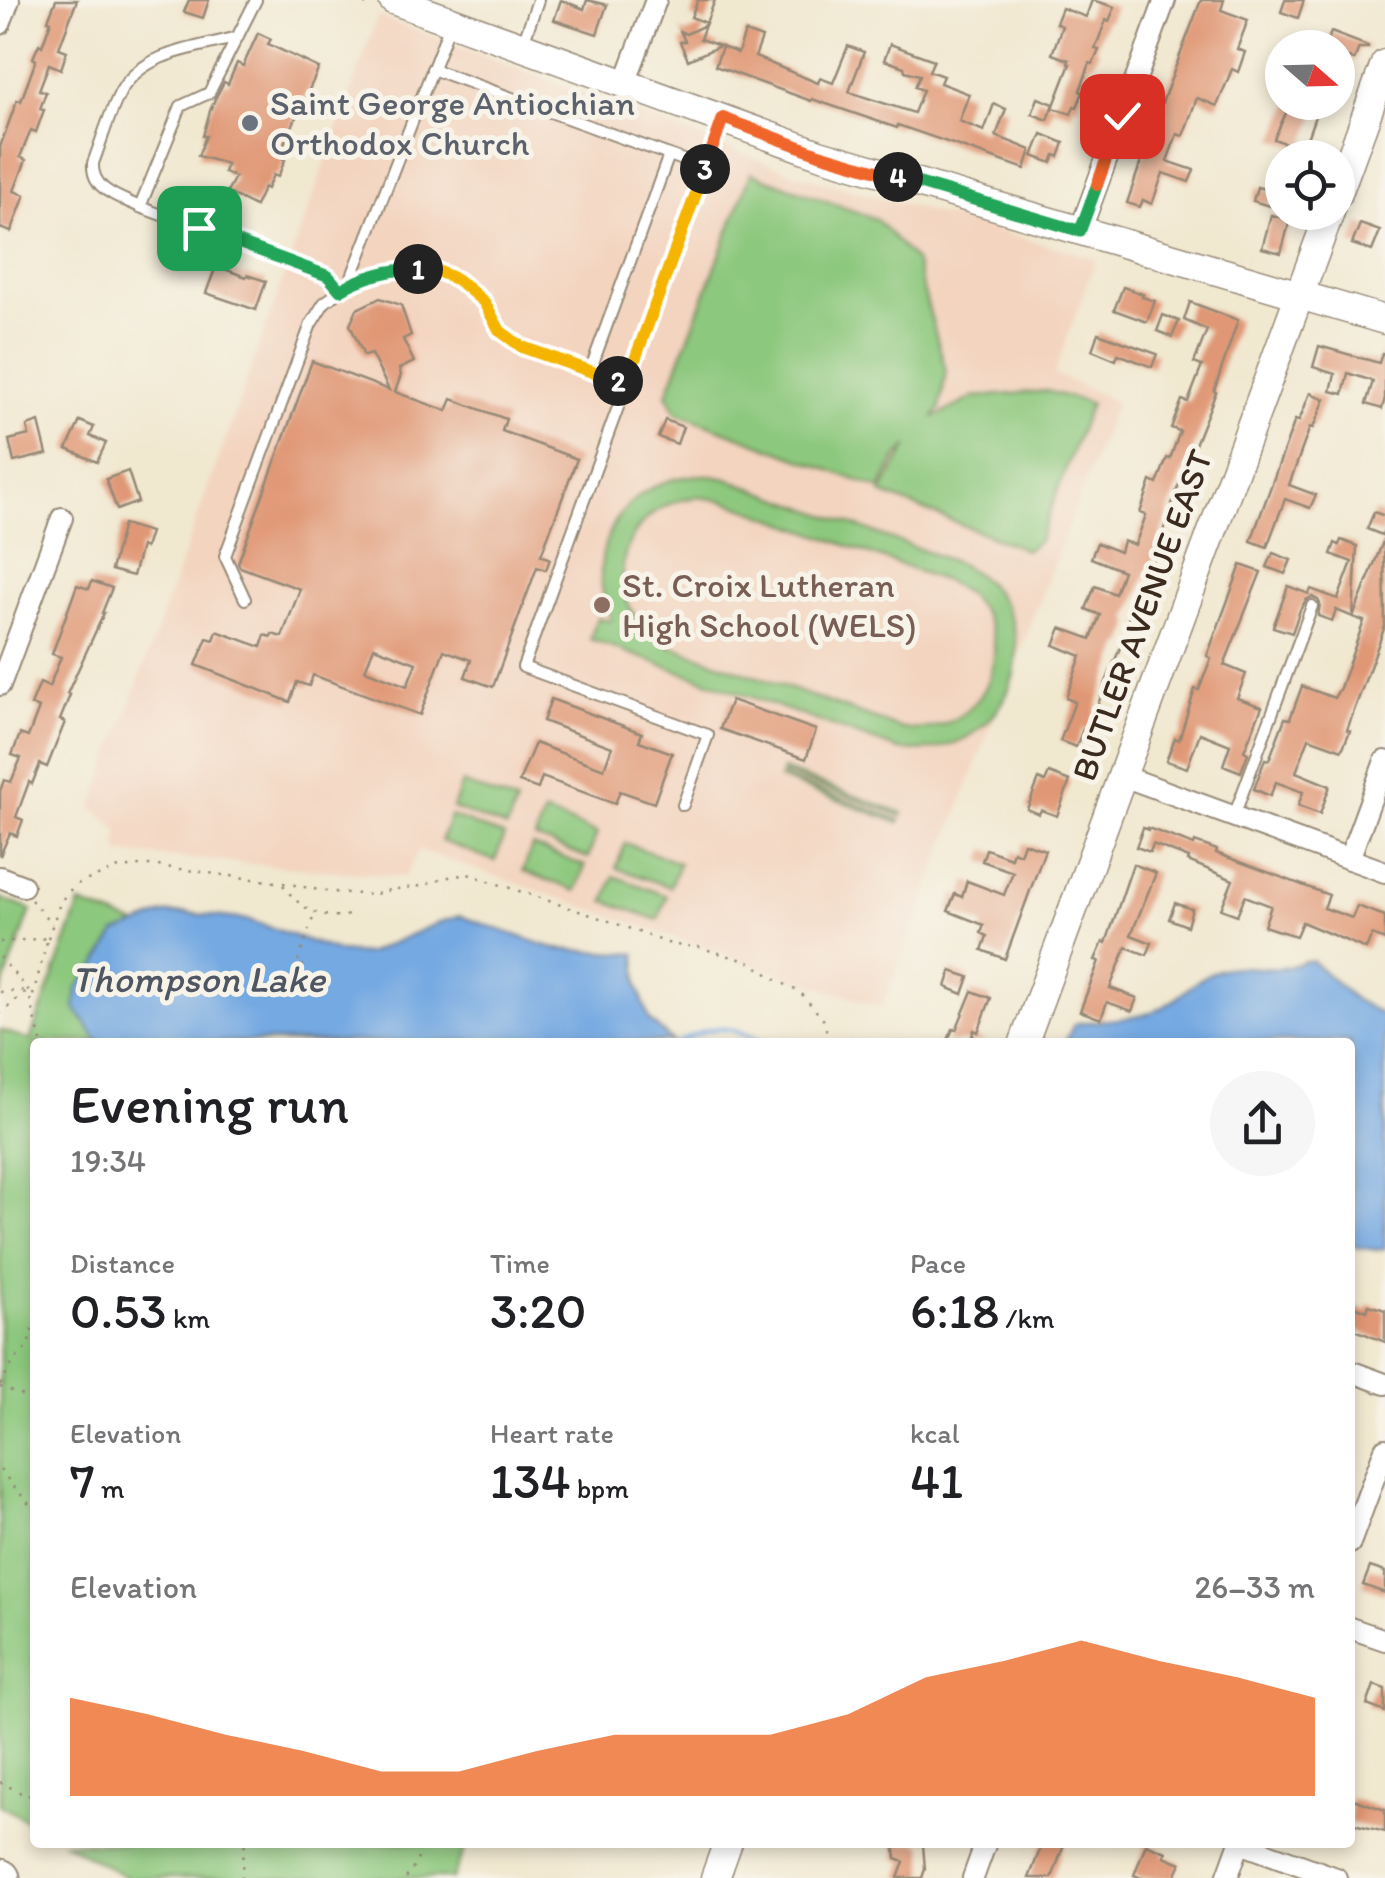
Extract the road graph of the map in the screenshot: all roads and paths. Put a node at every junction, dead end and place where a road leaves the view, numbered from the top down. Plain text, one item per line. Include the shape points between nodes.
1 (9, 0) edge
2 (256, 0) edge
3 (393, 0) edge
4 (538, 0) edge
5 (656, 0) edge
6 (1165, 0) edge
7 (451, 21) junction
8 (0, 24) edge
9 (238, 37) junction
10 (522, 46) junction
11 (1385, 64) edge
12 (432, 69) junction
13 (625, 83) junction
14 (723, 118) junction
15 (1355, 146) edge
16 (669, 155) junction
17 (705, 168) junction
18 (140, 207) junction
19 (1323, 230) edge
20 (1080, 231) junction
21 (345, 287) junction
22 (1299, 296) junction
23 (1385, 320) edge
24 (590, 371) junction
25 (626, 384) junction
26 (62, 518) dead end
27 (245, 598) dead end
28 (1312, 606) dead end
29 (0, 685) edge
30 (1385, 761) edge
31 (1122, 776) junction
32 (683, 804) dead end
33 (1234, 817) junction
34 (1350, 859) junction
35 (1385, 872) edge
36 (0, 877) edge
37 (282, 883) junction
38 (23, 886) joint
39 (315, 913) junction
40 (350, 915) dead end
41 (52, 924) junction
42 (48, 938) junction
43 (0, 942) edge
44 (0, 957) edge
45 (304, 966) dead end
46 (28, 990) junction
47 (0, 992) edge
48 (32, 999) junction
49 (0, 1014) edge
50 (40, 1038) edge
51 (829, 1038) edge
52 (1025, 1038) edge
53 (30, 1339) edge
54 (1355, 1373) edge
55 (1385, 1384) edge
56 (0, 1386) edge
57 (30, 1399) edge
58 (1385, 1448) edge
59 (0, 1470) edge
60 (30, 1506) edge
61 (1355, 1530) edge
62 (1355, 1630) edge
63 (1385, 1640) edge
64 (0, 1782) edge
65 (30, 1795) edge
66 (244, 1848) edge
67 (419, 1848) edge
68 (726, 1848) edge
69 (984, 1848) edge
70 (1238, 1848) edge
71 (1254, 1848) edge
72 (241, 1878) edge
73 (406, 1878) edge
74 (715, 1878) edge
75 (973, 1878) edge
76 (1226, 1878) edge
77 (1336, 1878) edge

1 - 8 street
2 - 9 lane
3 - 7 street
4 - 10 lane
5 - 13 street
6 - 20 street
7 - 10 street
7 - 12 lane
9 - 18 lane via 209,94 181,106
9 - 18 lane via 153,60 122,90 92,174 109,193
10 - 13 street
11 - 15 street
12 - 16 lane
12 - 21 lane
13 - 14 street
14 - 17 lane
14 - 20 street via 819,154
16 - 17 lane
16 - 24 lane
17 - 25 lane
18 - 21 lane
19 - 22 street, BUTLER AVENUE EAST
20 - 22 street
21 - 24 lane via 398,268 433,269 478,296 500,331 522,347
21 - 27 lane via 311,324 225,556
22 - 23 street
22 - 31 street, BUTLER AVENUE EAST
24 - 25 lane
25 - 32 lane via 523,667 708,735
26 - 29 street
28 - 33 lane
30 - 34 street
31 - 33 street
31 - 52 street, BUTLER AVENUE EAST
33 - 34 street
34 - 35 street
36 - 38 street
37 - 39 path
37 - 41 path via 119,868 77,884
37 - 51 path via 372,895 468,874 673,945 750,962 801,993
38 - 41 path
39 - 40 path
39 - 45 path via 297,964
41 - 42 path
42 - 43 path
42 - 48 path
44 - 46 path
46 - 47 path
46 - 48 path
46 - 49 path
48 - 50 path
53 - 56 path
54 - 55 street
56 - 57 path
58 - 61 street
59 - 60 path
62 - 63 street
64 - 65 path
66 - 72 path
67 - 73 path
68 - 74 street
69 - 75 street
70 - 76 street
71 - 77 street

